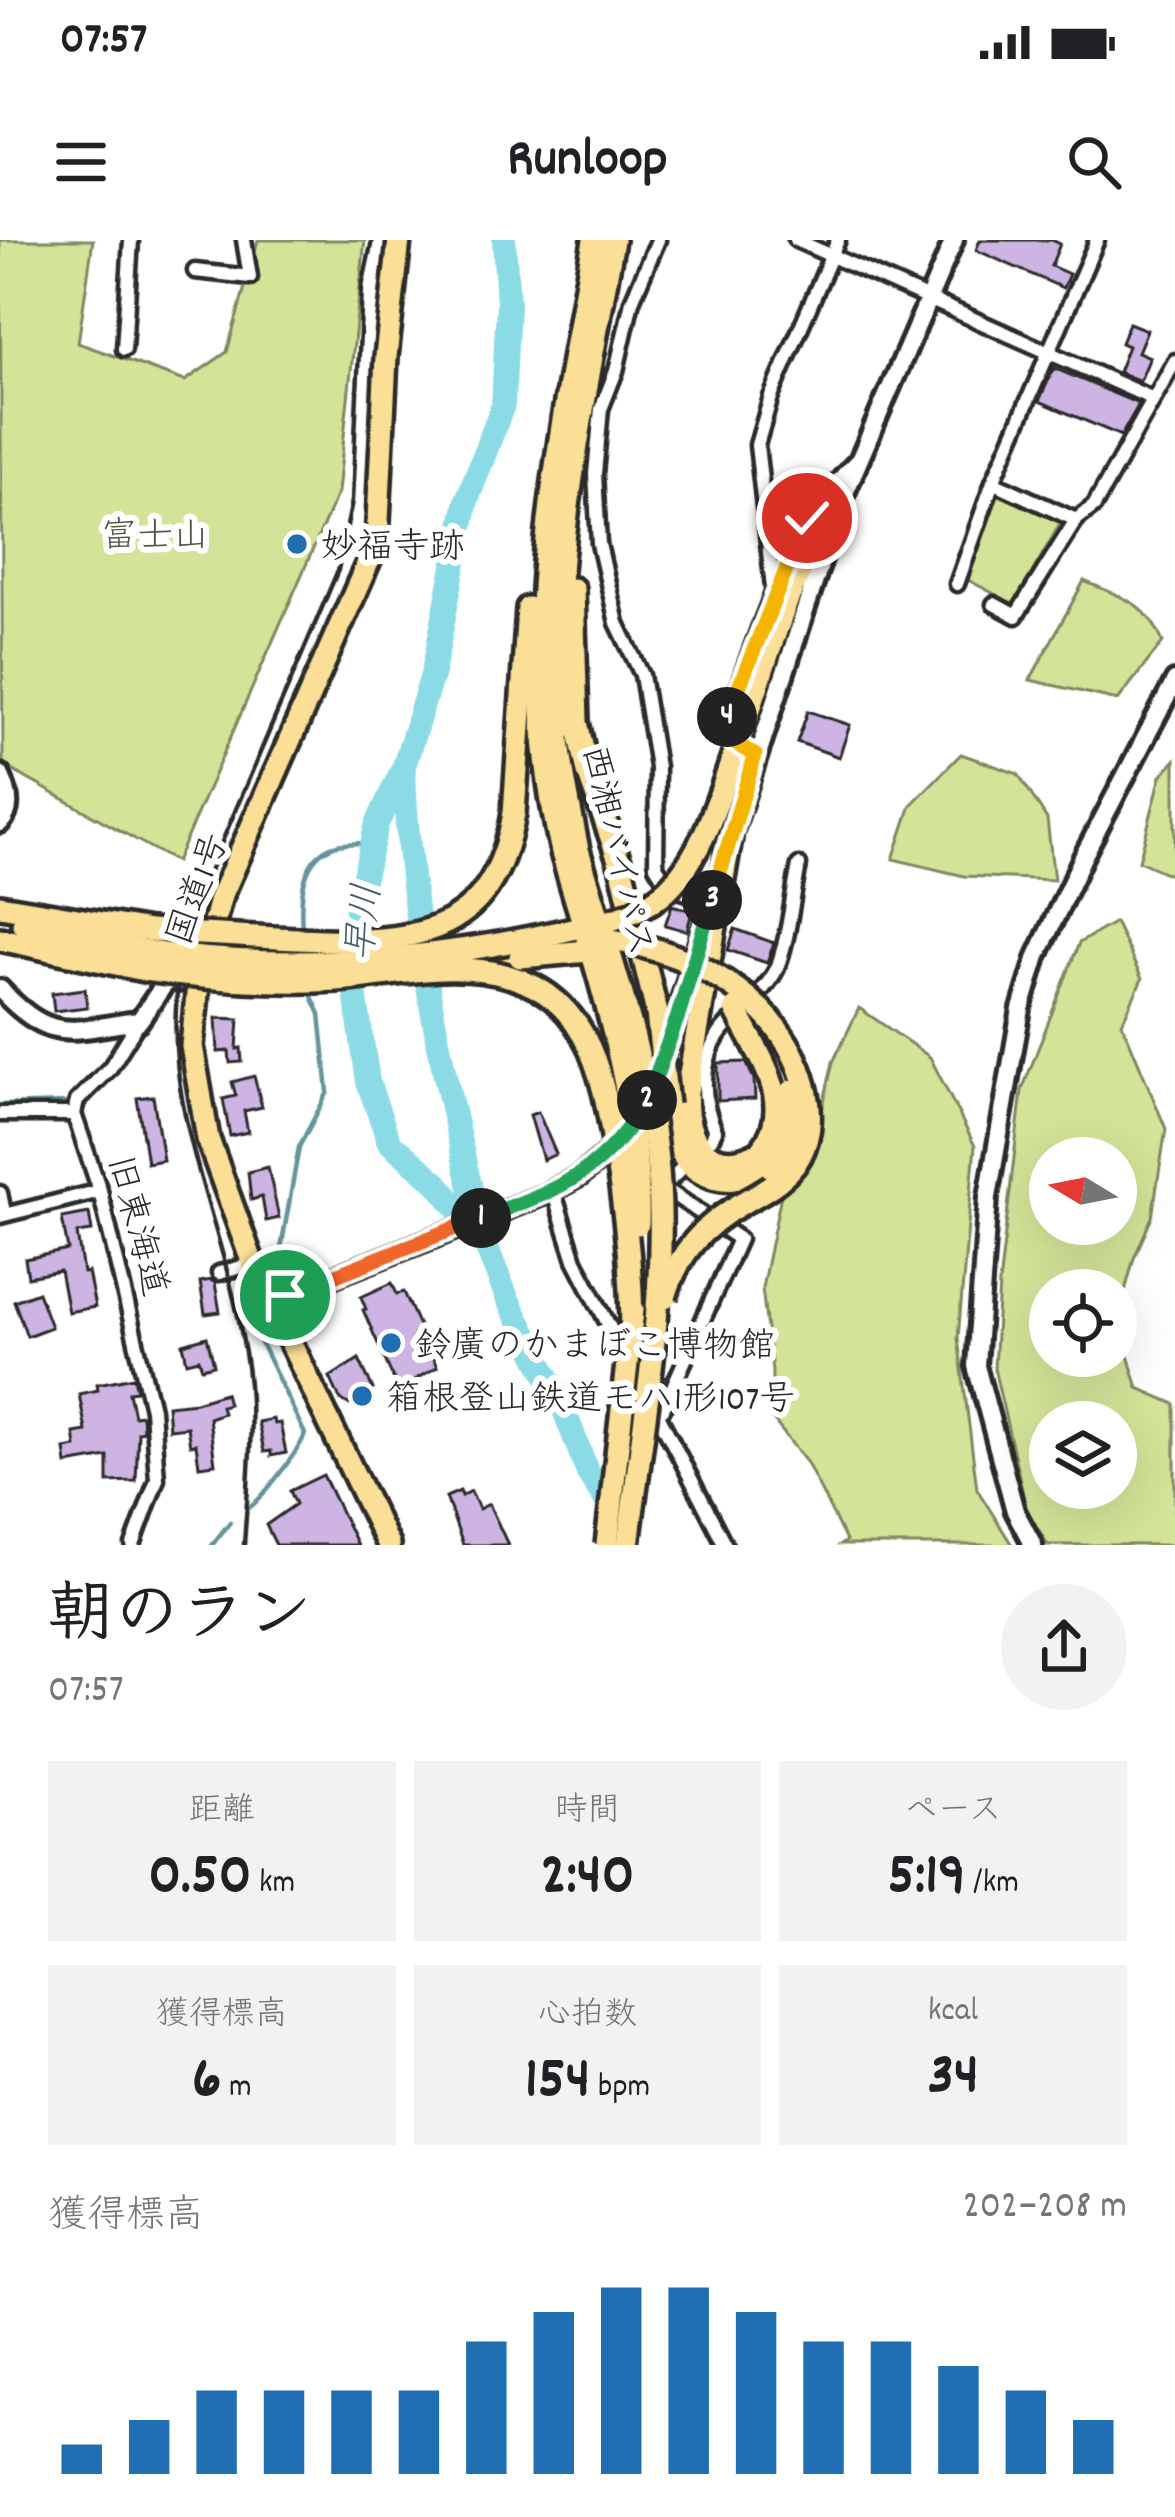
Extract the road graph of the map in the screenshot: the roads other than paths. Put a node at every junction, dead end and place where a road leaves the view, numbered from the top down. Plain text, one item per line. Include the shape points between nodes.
1 (130, 240) edge
2 (244, 240) edge
3 (399, 240) edge
4 (594, 240) edge
5 (613, 240) edge
6 (658, 240) edge
7 (796, 240) edge
8 (838, 240) edge
9 (954, 240) edge
10 (1096, 240) edge
11 (831, 256) junction
12 (195, 271) dead end
13 (928, 299) junction
14 (124, 349) dead end
15 (1048, 350) junction
16 (1175, 361) edge
17 (1151, 398) junction
18 (578, 445) junction
19 (858, 458) junction
20 (993, 482) junction
21 (552, 490) junction
22 (839, 507) junction
23 (1076, 520) junction
24 (957, 584) dead end
25 (774, 596) junction
26 (994, 604) dead end
27 (1175, 681) edge
28 (755, 755) junction
29 (0, 774) edge
30 (0, 823) edge
31 (730, 838) junction
32 (571, 853) junction
33 (799, 866) dead end
34 (712, 901) junction
35 (0, 906) edge
36 (0, 916) edge
37 (0, 939) edge
38 (519, 941) junction
39 (147, 951) junction
40 (439, 969) junction
41 (198, 984) junction
42 (0, 989) edge
43 (139, 1021) junction
44 (0, 1114) edge
45 (74, 1114) junction
46 (711, 1139) dead end
47 (620, 1141) junction
48 (766, 1159) junction
49 (681, 1169) dead end
50 (662, 1187) junction
51 (100, 1191) junction
52 (549, 1192) junction
53 (0, 1193) edge
54 (2, 1215) edge
55 (253, 1264) junction
56 (219, 1273) dead end
57 (271, 1300) junction
58 (632, 1320) junction
59 (652, 1347) junction
60 (657, 1411) junction
61 (134, 1545) edge
62 (388, 1545) edge
63 (607, 1545) edge
64 (628, 1545) edge
65 (725, 1545) edge
66 (1033, 1545) edge

1 - 14 street
2 - 12 street via 250,277
3 - 41 highway, 国道1号 via 376,542 220,899
4 - 21 highway, 西湘バイパス
5 - 18 highway, 西湘バイパス
6 - 34 street via 601,409 599,544 617,623 642,676 657,767 656,866 669,887
7 - 11 street
8 - 11 street
9 - 13 street
10 - 15 street
11 - 13 street
11 - 25 street via 757,445
13 - 15 street
13 - 19 street
15 - 17 street
15 - 20 street
16 - 17 street
17 - 23 street via 1094,506
18 - 32 highway, 西湘バイパス via 556,663
18 - 48 highway, bridge via 577,722 657,1013 667,1105 681,1154 706,1175 740,1180
19 - 22 street
19 - 25 street via 807,518
20 - 23 street
20 - 24 street
21 - 32 highway, 西湘バイパス via 538,676 545,775
21 - 39 highway, bridge via 523,648 514,813 491,884 460,917 421,934
22 - 28 street
22 - 38 highway, bridge via 805,562 692,856 661,896 617,919
23 - 26 street via 1016,616
25 - 28 street via 721,735
27 - 66 street via 1037,956 988,1196 976,1366 1015,1511
28 - 31 street
29 - 30 street via 9,800
31 - 34 street
31 - 48 highway via 686,1117 710,1155
32 - 58 highway, 西湘バイパス, bridge via 630,1106 639,1216
32 - 59 highway, 西湘バイパス, bridge via 632,1032 651,1118 659,1220
33 - 46 street via 776,968 721,1030 707,1064
34 - 47 street via 649,1096
35 - 39 highway
36 - 39 highway
37 - 39 highway
38 - 39 highway, bridge via 294,963
38 - 59 highway, bridge via 616,940 700,966 760,1010 804,1083 810,1124 796,1163 687,1247
39 - 40 highway, bridge via 224,979
40 - 48 highway, bridge via 565,950 613,951 675,969 735,1007 779,1055 794,1127 789,1144
40 - 58 highway, bridge via 520,979 557,1001 585,1035 614,1140
41 - 43 street, 旧東海道 via 168,979
41 - 55 highway, 国道1号 via 192,1046 208,1139
42 - 43 street via 49,1027 82,1031
43 - 45 street, 旧東海道
44 - 45 street
45 - 51 street, 旧東海道
47 - 50 street
47 - 52 street
49 - 50 street
50 - 60 street via 739,1239
51 - 54 street
51 - 61 street, 旧東海道 via 155,1443 157,1479
52 - 57 street
52 - 60 street via 574,1260
53 - 54 street
55 - 56 street
55 - 57 highway, 国道1号
57 - 62 highway, 国道1号
58 - 63 highway, 西湘バイパス, bridge
59 - 64 highway, 西湘バイパス, bridge
60 - 65 street

